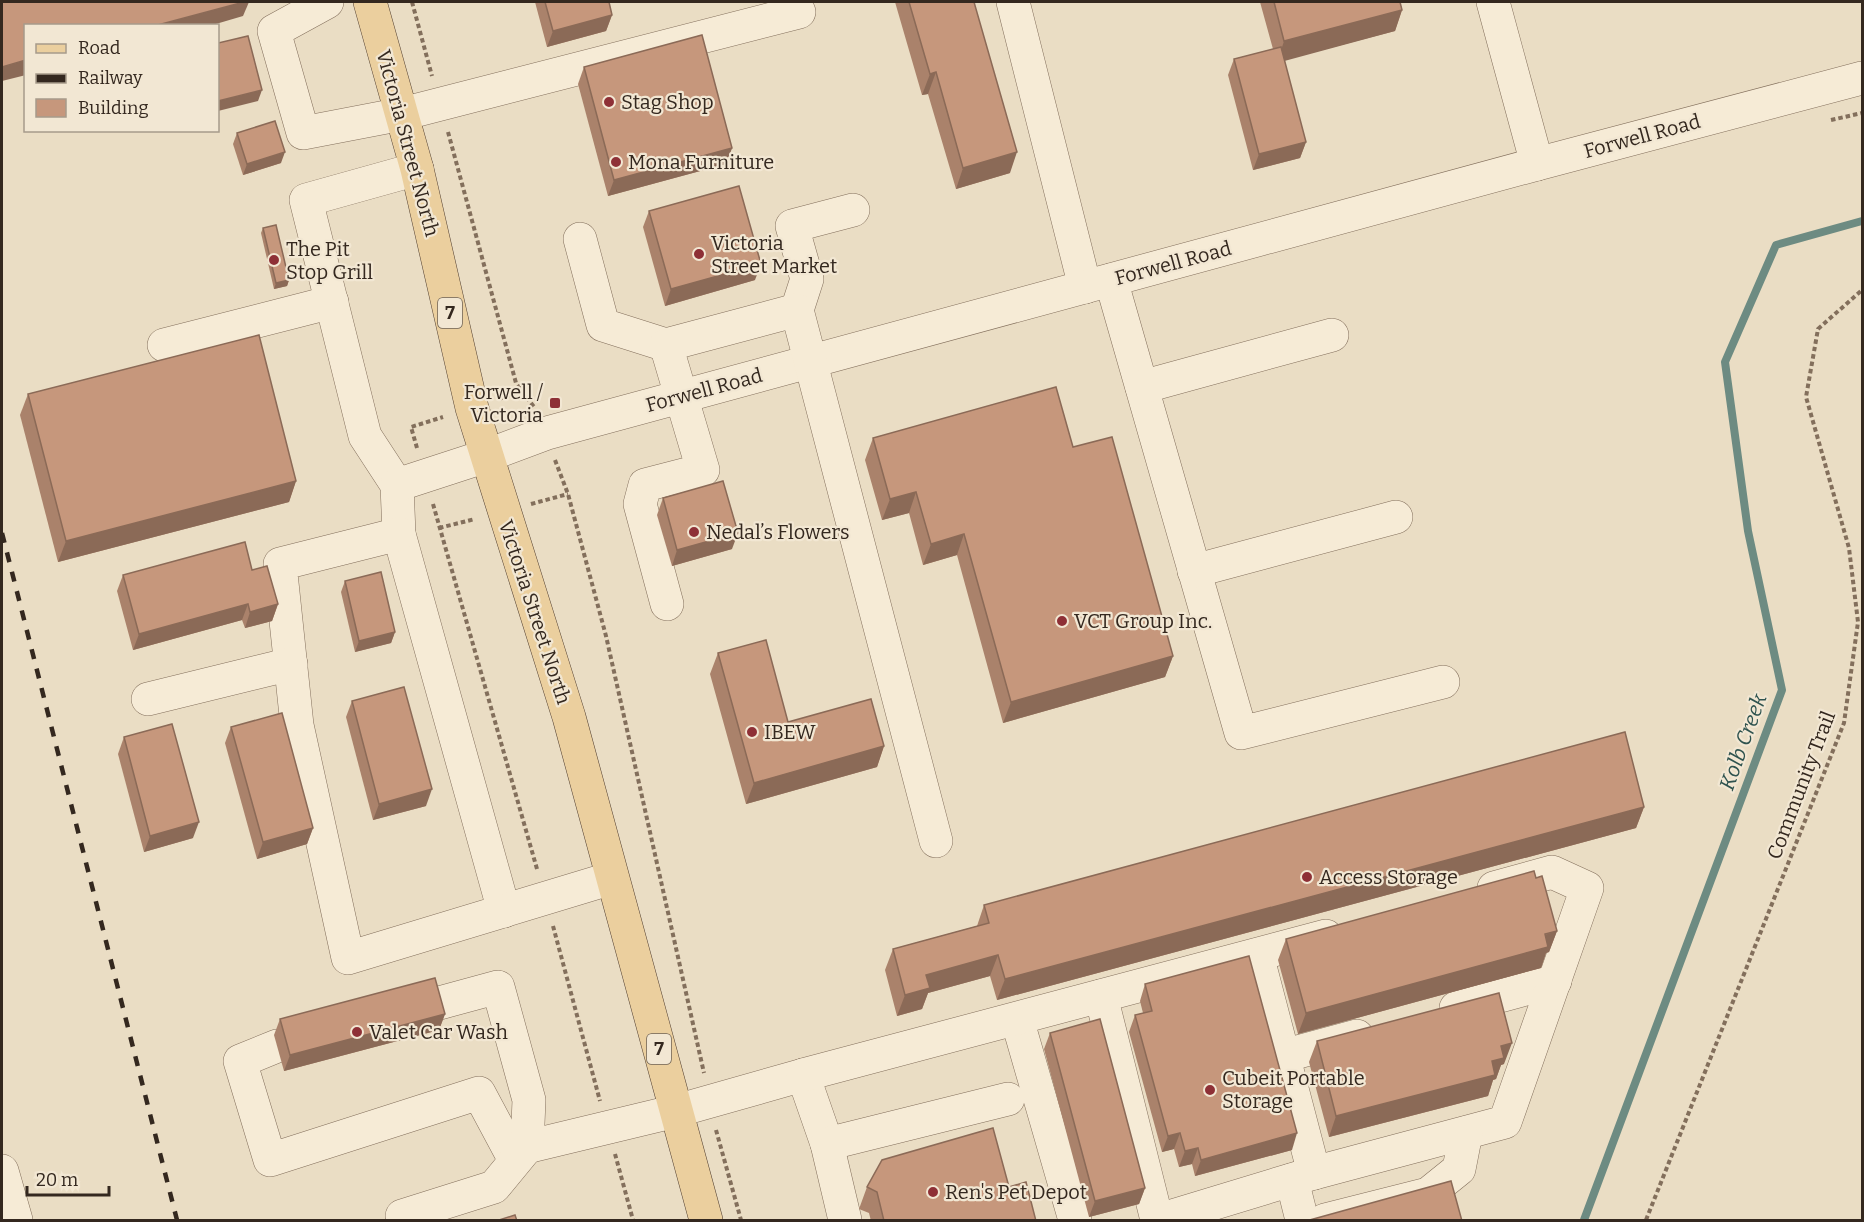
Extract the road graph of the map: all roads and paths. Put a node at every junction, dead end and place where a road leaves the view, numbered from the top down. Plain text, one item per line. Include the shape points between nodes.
1 (327, 2) edge
2 (370, 2) edge
3 (412, 2) edge
4 (1013, 2) edge
5 (1494, 2) edge
6 (799, 12) dead end
7 (1863, 78) edge
8 (440, 104) junction
9 (402, 114) junction
10 (1537, 164) junction
11 (417, 169) junction
12 (853, 210) dead end
13 (580, 239) dead end
14 (1098, 283) junction
15 (1863, 290) edge
16 (332, 302) junction
17 (797, 310) junction
18 (1332, 335) dead end
19 (164, 345) dead end
20 (666, 345) junction
21 (812, 361) junction
22 (1142, 387) junction
23 (521, 392) junction
24 (508, 396) dead end
25 (682, 397) junction
26 (536, 409) dead end
27 (430, 422) dead end
28 (415, 442) dead end
29 (486, 456) junction
30 (558, 467) dead end
31 (397, 485) junction
32 (568, 494) junction
33 (549, 499) dead end
34 (435, 513) dead end
35 (1396, 516) dead end
36 (458, 523) dead end
37 (439, 528) junction
38 (399, 534) junction
39 (1194, 571) junction
40 (667, 604) dead end
41 (291, 664) junction
42 (1443, 682) dead end
43 (148, 699) dead end
44 (936, 841) dead end
45 (539, 877) dead end
46 (612, 878) junction
47 (1462, 898) edge
48 (504, 911) junction
49 (552, 923) dead end
50 (1359, 927) edge
51 (1257, 956) junction
52 (1555, 981) junction
53 (1101, 996) junction
54 (432, 1005) edge
55 (1430, 1015) edge
56 (1017, 1019) junction
57 (1385, 1028) edge
58 (278, 1046) dead end
59 (1284, 1056) junction
60 (702, 1061) dead end
61 (803, 1075) junction
62 (599, 1099) dead end
63 (1008, 1099) dead end
64 (676, 1111) junction
65 (716, 1129) dead end
66 (1466, 1133) junction
67 (826, 1144) junction
68 (519, 1149) junction
69 (615, 1154) dead end
70 (2, 1171) edge
71 (1303, 1177) junction
72 (402, 1216) dead end
73 (16, 1221) edge
74 (633, 1221) edge
75 (706, 1221) edge
76 (741, 1221) edge
77 (845, 1221) edge
78 (1075, 1221) edge
79 (1158, 1221) edge
80 (1302, 1221) edge
81 (1325, 1221) edge
82 (1646, 1221) edge

1 - 9 street via 274,31 303,133
2 - 9 main road, Victoria Street North / 7
3 - 8 path, Victoria Street North
4 - 14 street
5 - 10 street
6 - 8 street
7 - 10 street, Forwell Road
8 - 9 street
8 - 23 path, Victoria Street North
9 - 11 main road, Victoria Street North / 7
10 - 14 street, Forwell Road
11 - 16 street via 306,200
11 - 29 main road, Victoria Street North / 7
12 - 17 street via 792,226 807,279
13 - 20 street via 603,325
14 - 21 street, Forwell Road
14 - 22 street
15 - 82 path, Community Trail via 1818,329 1806,397 1849,548 1858,622 1844,723
16 - 19 street
16 - 31 street via 365,436
17 - 20 street
17 - 21 street
18 - 22 street
20 - 25 street
21 - 25 street, Forwell Road
21 - 44 street
22 - 39 street
23 - 24 path
23 - 26 path, Victoria Street North
25 - 29 street, Forwell Road via 547,433
25 - 40 street via 703,470 645,485 640,504
27 - 28 path via 411,427
29 - 31 street, Forwell Road
29 - 46 main road, Victoria Street North / 7 via 569,717
30 - 32 path
31 - 38 street
32 - 33 path
32 - 60 path via 606,636
34 - 37 path
35 - 39 street
36 - 37 path
37 - 45 path
38 - 41 street via 280,564
38 - 48 street
39 - 42 street via 1241,733
41 - 43 street
41 - 48 street via 297,725 348,958
46 - 48 street
46 - 64 main road, Victoria Street North / 7
47 - 52 street via 1552,872 1587,888
49 - 62 path
50 - 51 street
51 - 53 street
51 - 59 street
52 - 55 street
52 - 66 street via 1505,1122
53 - 56 street
53 - 79 street
54 - 68 street via 498,987 529,1100
56 - 61 street
56 - 78 street
57 - 59 street
58 - 68 street via 240,1061 270,1160 479,1093
59 - 71 street
61 - 64 street
61 - 67 street
63 - 67 street
64 - 68 street
64 - 75 main road, Victoria Street North / 7
65 - 76 path
66 - 71 street
66 - 81 street via 1459,1169 1428,1194
67 - 77 street
68 - 72 street via 494,1187
69 - 74 path
70 - 73 street
71 - 79 street
71 - 80 street

